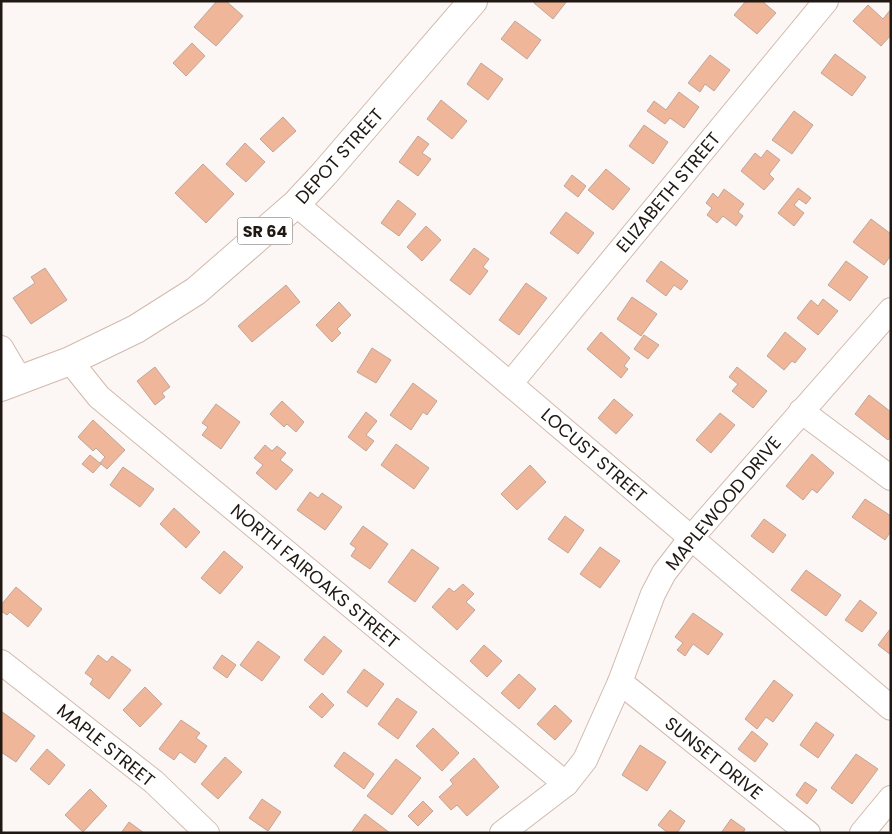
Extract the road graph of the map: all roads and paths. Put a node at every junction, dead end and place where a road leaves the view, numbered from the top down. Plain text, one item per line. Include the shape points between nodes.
1 (473, 1) edge
2 (826, 1) edge
3 (296, 204) junction
4 (891, 310) edge
5 (1, 348) edge
6 (70, 361) junction
7 (10, 383) edge
8 (510, 384) junction
9 (802, 411) junction
10 (891, 478) edge
11 (691, 538) junction
12 (1, 662) edge
13 (620, 682) junction
14 (891, 708) edge
15 (566, 784) junction
16 (891, 798) edge
17 (207, 833) edge
18 (502, 833) edge
19 (808, 833) edge
20 (862, 833) edge

1 - 3 main road, DEPOT STREET / SR 64
2 - 8 street, ELIZABETH STREET
3 - 6 main road, DEPOT STREET / SR 64 via 196,291 136,329
3 - 8 street, LOCUST STREET
4 - 9 street, MAPLEWOOD DRIVE
5 - 7 street
6 - 7 main road, DEPOT STREET / SR 64
6 - 15 street, NORTH FAIROAKS STREET via 99,397
8 - 11 street, LOCUST STREET
9 - 10 street
9 - 11 street, MAPLEWOOD DRIVE
11 - 13 street, MAPLEWOOD DRIVE via 664,573 653,594
11 - 14 street, LOCUST STREET
12 - 17 street, MAPLE STREET via 154,782
13 - 15 street, MAPLEWOOD DRIVE via 585,760
13 - 19 street, SUNSET DRIVE
15 - 18 street, MAPLEWOOD DRIVE
16 - 20 street

